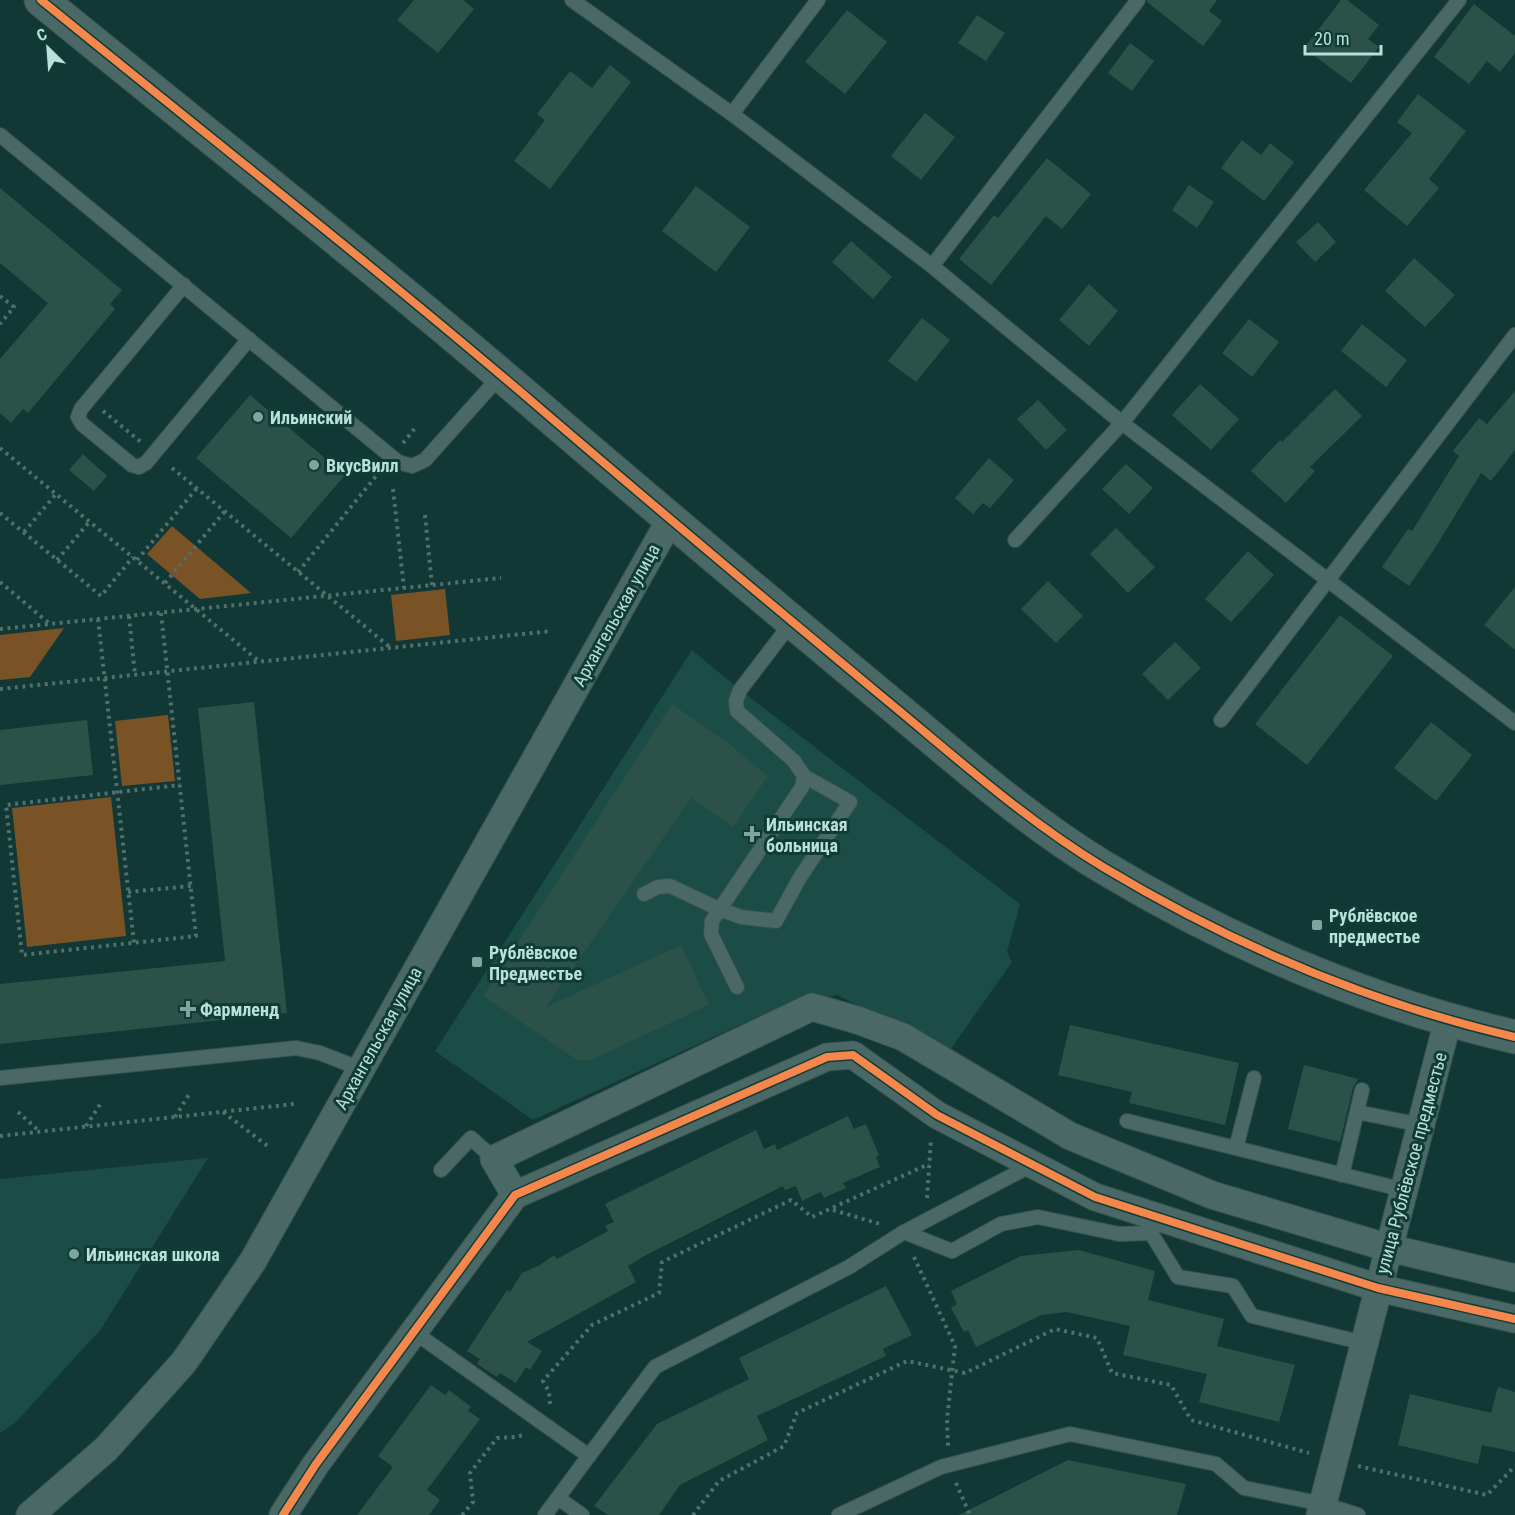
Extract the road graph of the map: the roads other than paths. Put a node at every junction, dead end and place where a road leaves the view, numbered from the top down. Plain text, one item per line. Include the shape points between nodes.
1 (41, 0) edge
2 (572, 0) edge
3 (818, 0) edge
4 (1138, 0) edge
5 (1459, 0) edge
6 (732, 114) junction
7 (0, 135) edge
8 (932, 266) junction
9 (184, 285) junction
10 (1515, 335) edge
11 (249, 339) junction
12 (501, 375) junction
13 (1122, 423) junction
14 (670, 520) junction
15 (1015, 540) dead end
16 (1328, 579) junction
17 (792, 622) junction
18 (1221, 720) dead end
19 (1515, 723) edge
20 (804, 776) junction
21 (644, 894) dead end
22 (719, 909) junction
23 (737, 987) dead end
24 (857, 1020) junction
25 (1448, 1020) junction
26 (1515, 1037) edge
27 (853, 1055) junction
28 (361, 1069) junction
29 (0, 1078) edge
30 (1254, 1078) dead end
31 (1362, 1090) dead end
32 (1357, 1112) junction
33 (1127, 1121) dead end
34 (1421, 1125) junction
35 (1236, 1148) junction
36 (494, 1159) junction
37 (1032, 1165) junction
38 (441, 1170) dead end
39 (1342, 1175) junction
40 (1404, 1190) junction
41 (515, 1195) junction
42 (1154, 1225) junction
43 (904, 1232) junction
44 (1389, 1248) junction
45 (1515, 1278) edge
46 (1378, 1288) junction
47 (1515, 1319) edge
48 (414, 1332) junction
49 (1364, 1343) junction
50 (589, 1456) junction
51 (558, 1498) junction
52 (1322, 1509) edge
53 (30, 1515) edge
54 (283, 1515) edge
55 (545, 1515) edge
56 (582, 1515) edge
57 (839, 1515) edge
58 (1358, 1515) edge

1 - 12 street
2 - 6 lane
3 - 6 lane
4 - 8 lane
5 - 13 lane
6 - 8 lane
7 - 9 lane
8 - 13 lane
9 - 11 lane
9 - 11 lane via 81,409 78,417 82,424 106,444 132,465 146,463
10 - 16 lane
11 - 12 lane via 392,457 411,466 425,460
12 - 14 street
13 - 15 lane
13 - 16 lane
14 - 17 street
14 - 28 street, Архангельская улица
16 - 18 lane
16 - 19 lane
17 - 20 lane via 740,690 736,701 737,711 794,760
17 - 25 street via 972,771 1099,865 1208,926 1299,967
20 - 22 lane via 802,787
20 - 22 lane via 850,802 776,921 741,917
21 - 22 lane via 658,886 670,886
22 - 23 lane via 712,921 711,934
24 - 27 street
24 - 36 street via 812,1007
24 - 44 street via 903,1036 1070,1136 1212,1195
25 - 26 street
25 - 34 street, улица Рублёвское предместье
27 - 37 street via 933,1112
27 - 41 street via 827,1057
28 - 29 lane via 296,1048
28 - 53 street, Архангельская улица via 253,1261 184,1362 106,1449
30 - 35 lane
31 - 32 lane
32 - 34 lane
32 - 39 lane
33 - 35 lane
34 - 40 street, улица Рублёвское предместье
35 - 39 lane
36 - 38 lane via 471,1138
36 - 41 street
37 - 42 street
37 - 43 lane
39 - 40 lane
40 - 44 street, улица Рублёвское предместье
41 - 48 street
42 - 43 lane via 1119,1234 1038,1217 1001,1224 951,1251
42 - 46 street
42 - 49 lane via 1178,1277 1233,1286 1252,1316
43 - 50 lane via 849,1267 656,1367
44 - 45 street
44 - 46 street, улица Рублёвское предместье
46 - 47 street
46 - 49 street, улица Рублёвское предместье
48 - 50 lane
48 - 54 street
49 - 52 street, улица Рублёвское предместье
50 - 51 lane
51 - 55 lane
51 - 56 lane
52 - 57 lane via 1244,1488 1216,1464 1070,1434 941,1467
52 - 58 lane

